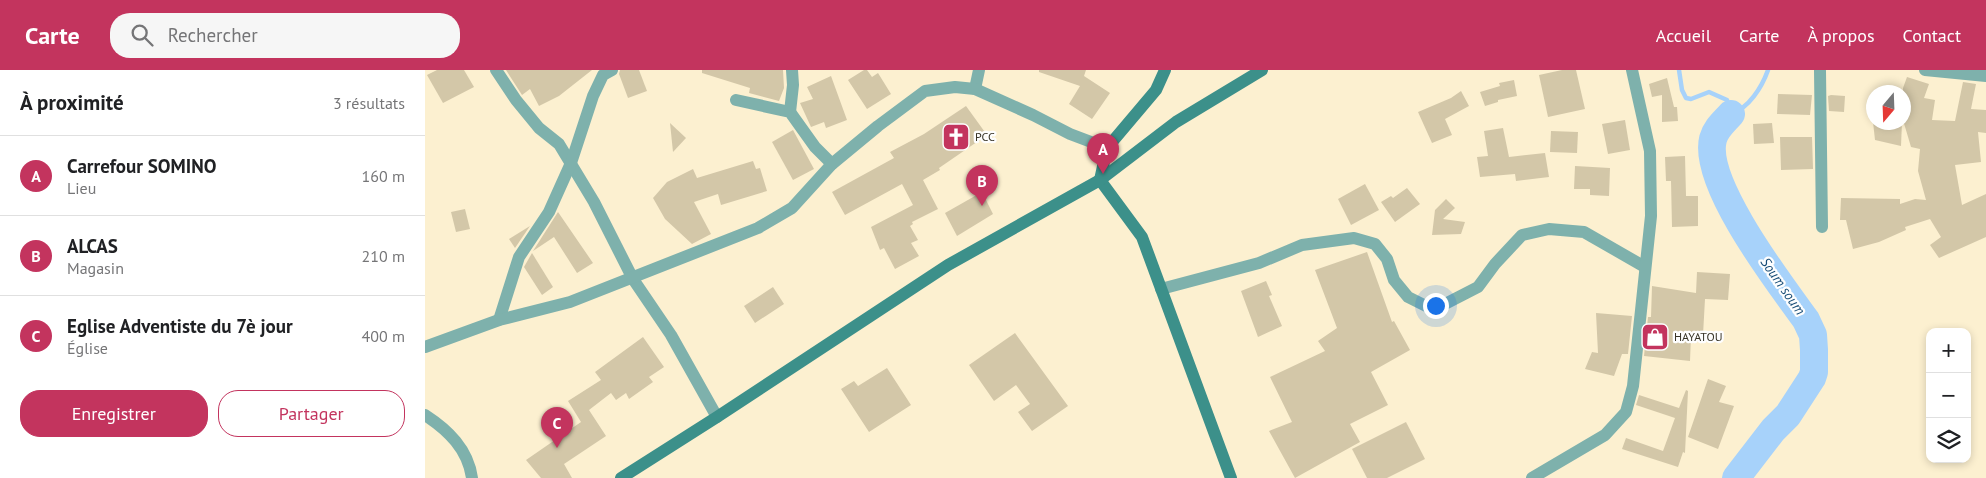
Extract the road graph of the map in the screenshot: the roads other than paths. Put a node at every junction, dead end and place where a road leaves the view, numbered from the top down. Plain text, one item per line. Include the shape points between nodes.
1 (497, 70) edge
2 (612, 70) edge
3 (792, 70) edge
4 (979, 70) edge
5 (1165, 70) edge
6 (1262, 70) edge
7 (1632, 70) edge
8 (1824, 70) edge
9 (1925, 70) edge
10 (1984, 74) edge
11 (975, 89) junction
12 (736, 100) dead end
13 (790, 112) junction
14 (1107, 148) junction
15 (571, 163) junction
16 (832, 164) junction
17 (1100, 180) junction
18 (1823, 227) dead end
19 (1645, 267) junction
20 (633, 279) junction
21 (1161, 289) junction
22 (499, 320) junction
23 (425, 348) edge
24 (425, 415) edge
25 (717, 417) junction
26 (634, 473) edge
27 (472, 478) edge
28 (621, 478) edge
29 (1231, 478) edge
30 (1532, 478) edge

1 - 15 street via 516,100 539,128 559,144
2 - 15 street via 603,75 593,96
3 - 13 street
4 - 11 street
5 - 14 street via 1155,90
6 - 17 street via 1176,122
7 - 19 street via 1650,151 1651,216
8 - 18 street
9 - 10 street
11 - 14 street
11 - 16 street via 925,91
12 - 13 street
13 - 16 street via 815,147
14 - 17 street
15 - 20 street
15 - 22 street via 549,212 519,257
16 - 20 street via 792,208 758,228
17 - 21 street via 1142,237
17 - 25 street via 948,265
19 - 21 street via 1584,232 1549,229 1522,235 1478,287 1445,304 1426,306 1408,297 1394,280 1387,259 1375,244 1354,238 1302,245 1259,263
19 - 30 street via 1633,386 1626,412 1605,435
20 - 22 street via 571,302
20 - 25 street via 671,335
21 - 29 street
22 - 23 street
24 - 27 street via 446,428 465,455
25 - 26 street
26 - 28 street

